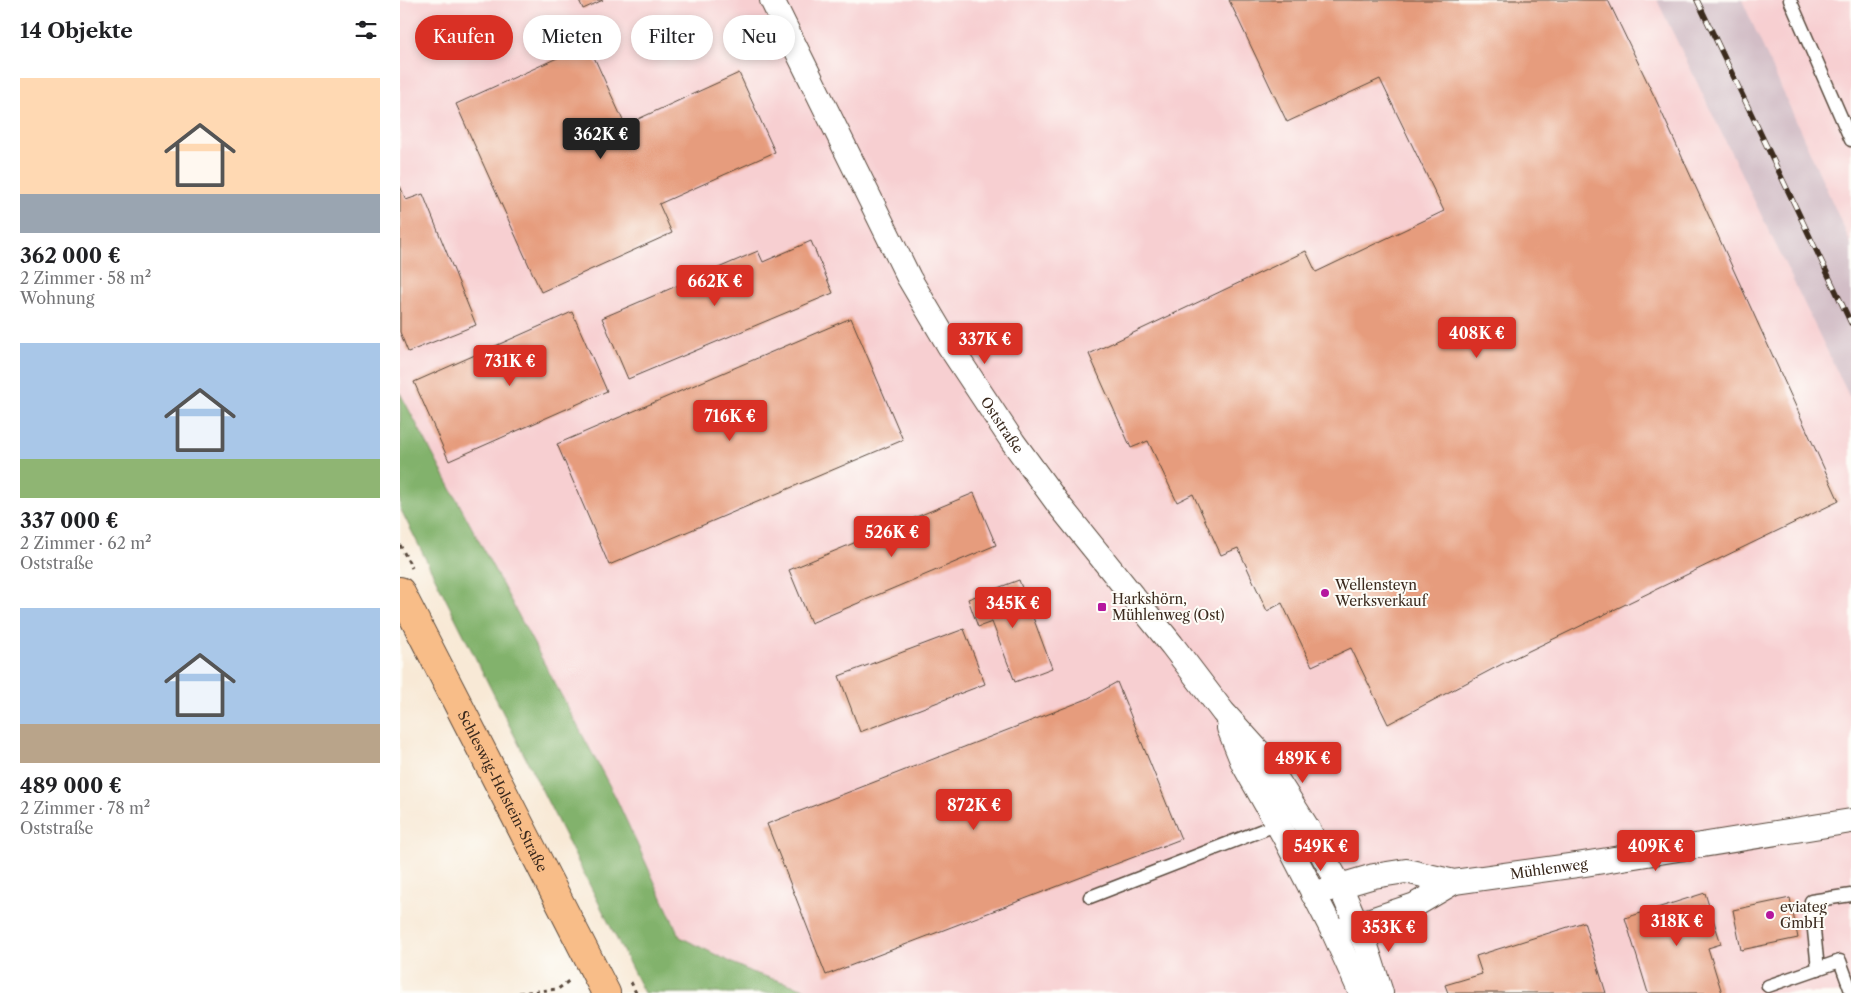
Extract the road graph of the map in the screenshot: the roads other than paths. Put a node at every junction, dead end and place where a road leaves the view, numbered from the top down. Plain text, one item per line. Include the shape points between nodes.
1 (772, 0) edge
2 (1790, 0) edge
3 (1851, 140) edge
4 (400, 590) edge
5 (1223, 712) junction
6 (1851, 821) edge
7 (1278, 824) junction
8 (1454, 882) junction
9 (1340, 886) junction
10 (1313, 894) junction
11 (1851, 895) edge
12 (1090, 897) dead end
13 (1358, 925) junction
14 (1334, 933) junction
15 (1818, 969) junction
16 (1768, 986) dead end
17 (1851, 991) edge
18 (606, 993) edge
19 (1361, 993) edge
20 (1381, 993) edge

1 - 5 street, Oststraße via 905,269 948,344 1059,506
2 - 3 lane
4 - 18 main road, Schleswig-Holstein-Straße
5 - 7 street, Oststraße via 1243,763
5 - 9 street, Oststraße via 1260,753
6 - 8 street, Mühlenweg
7 - 10 street, Oststraße
7 - 12 lane
8 - 9 street, Mühlenweg via 1406,871
8 - 13 street, Mühlenweg via 1415,905
9 - 10 street, Mühlenweg
9 - 13 street, Oststraße
10 - 14 street, Oststraße
11 - 15 lane via 1811,901
13 - 14 street, Mühlenweg
13 - 20 street, Oststraße
14 - 19 street, Oststraße
15 - 16 lane
15 - 17 lane via 1840,961

